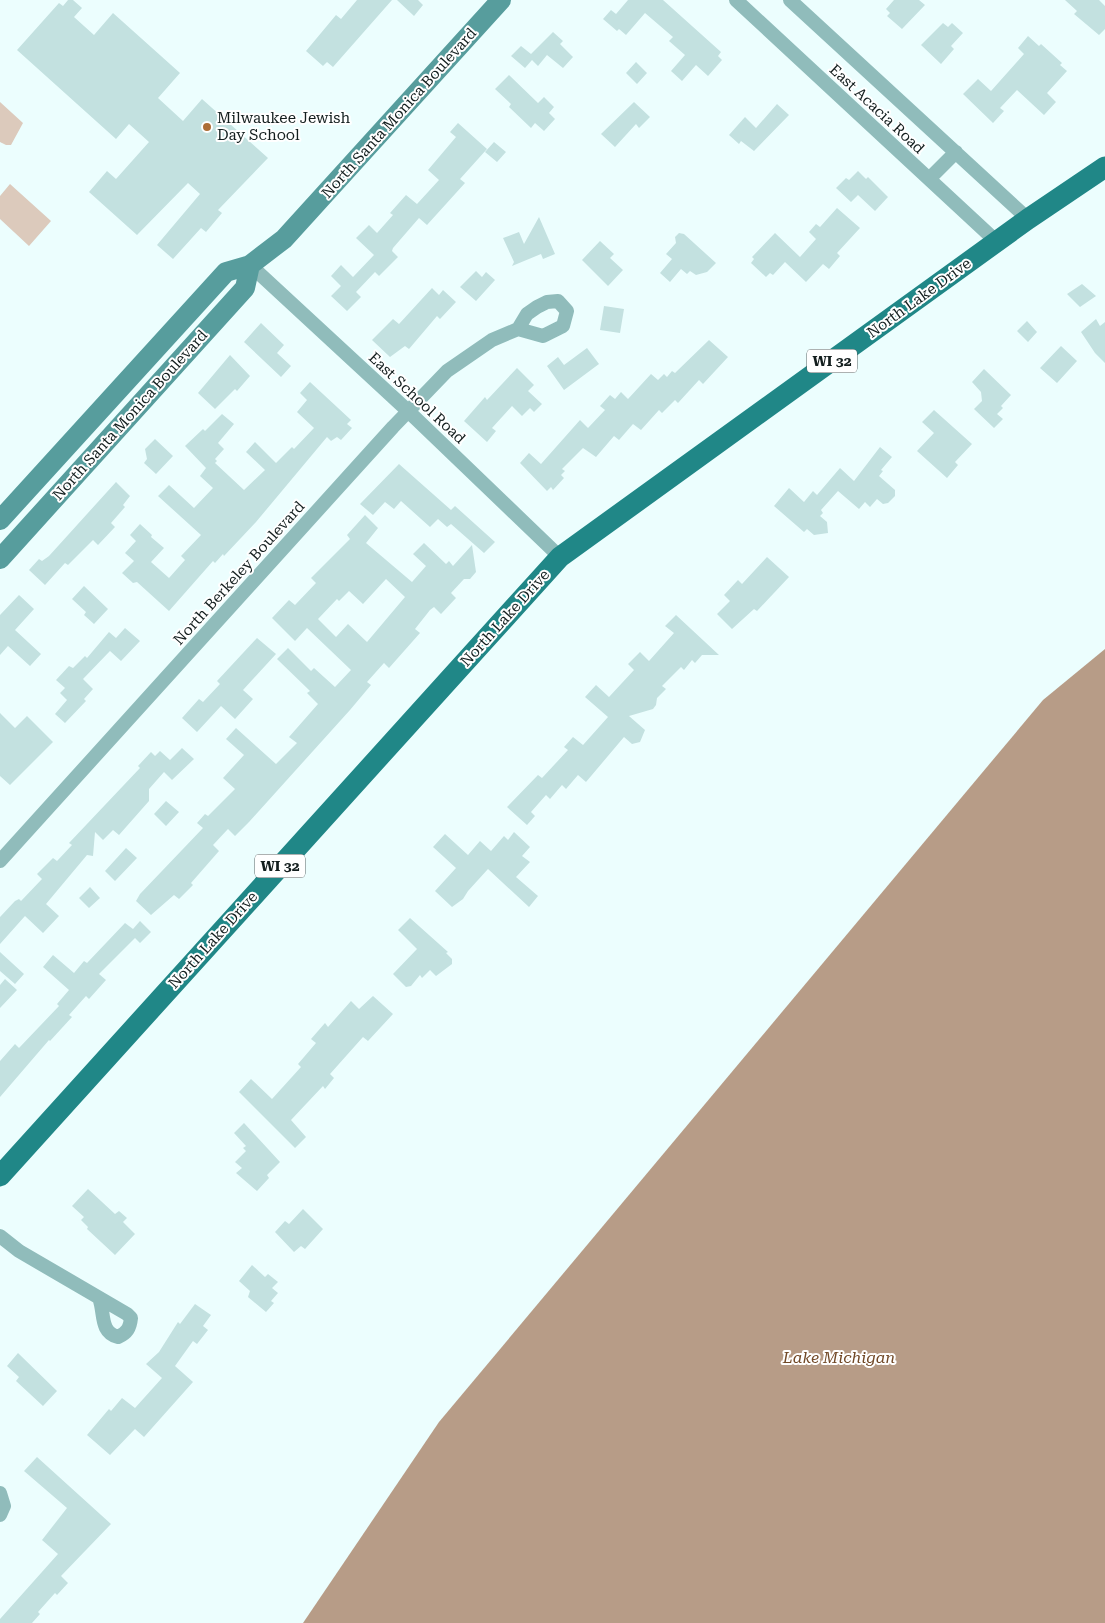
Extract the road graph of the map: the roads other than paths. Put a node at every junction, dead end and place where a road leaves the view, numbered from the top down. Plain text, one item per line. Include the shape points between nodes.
1 (501, 0) edge
2 (736, 0) edge
3 (790, 0) edge
4 (956, 152) junction
5 (1105, 167) edge
6 (929, 179) junction
7 (1028, 219) junction
8 (997, 242) junction
9 (250, 265) junction
10 (518, 329) dead end
11 (408, 411) junction
12 (0, 520) edge
13 (560, 557) junction
14 (0, 559) edge
15 (0, 861) edge
16 (0, 1176) edge
17 (0, 1236) edge
18 (99, 1298) dead end
19 (0, 1493) edge
20 (0, 1515) edge

1 - 9 street, North Santa Monica Boulevard via 284,240
2 - 6 street, East Acacia Road
3 - 4 street, East Acacia Road
4 - 6 street
4 - 7 street, East Acacia Road
5 - 7 main road, North Lake Drive / WI 32
6 - 8 street, East Acacia Road
7 - 8 main road, North Lake Drive / WI 32
8 - 13 main road, North Lake Drive / WI 32
9 - 11 street, East School Road
9 - 12 street, North Santa Monica Boulevard via 226,272
9 - 14 street, North Santa Monica Boulevard via 245,288
10 - 11 street, North Berkeley Boulevard via 492,340 447,371
11 - 13 street, East School Road
11 - 15 street, North Berkeley Boulevard
13 - 16 main road, North Lake Drive / WI 32
17 - 18 street via 19,1251
19 - 20 street via 4,1506

